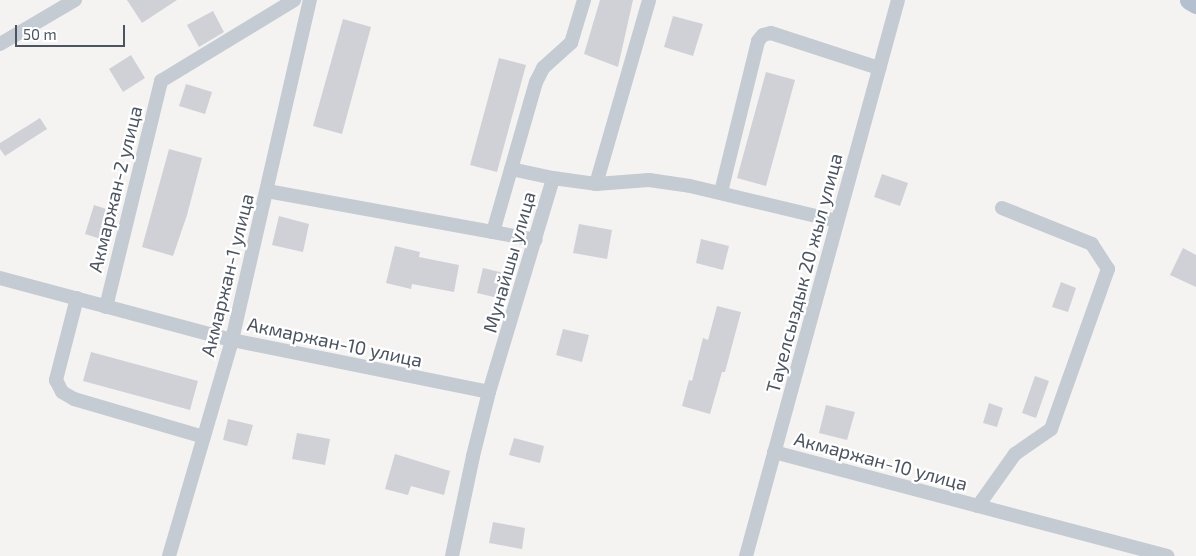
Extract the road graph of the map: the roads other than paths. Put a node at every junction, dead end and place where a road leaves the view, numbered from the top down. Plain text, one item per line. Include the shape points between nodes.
1 (75, 0) edge
2 (294, 0) edge
3 (310, 0) edge
4 (584, 0) edge
5 (649, 0) edge
6 (898, 0) edge
7 (1189, 0) edge
8 (1196, 4) edge
9 (0, 44) edge
10 (879, 68) junction
11 (511, 169) junction
12 (553, 178) junction
13 (596, 184) junction
14 (267, 191) junction
15 (721, 192) junction
16 (1002, 208) dead end
17 (837, 221) junction
18 (493, 232) junction
19 (536, 240) junction
20 (0, 278) edge
21 (77, 298) junction
22 (106, 307) junction
23 (232, 340) junction
24 (489, 392) junction
25 (204, 437) junction
26 (774, 452) junction
27 (978, 506) junction
28 (169, 556) edge
29 (452, 556) edge
30 (746, 556) edge
31 (1168, 556) edge

1 - 9 street
2 - 22 street, Акмаржан-2 улица via 161,81
3 - 14 street, Акмаржан-1 улица
4 - 11 street via 571,43 543,68 536,82
5 - 13 street
6 - 10 street, Тауелсыздык 20 жыл улица
7 - 8 main road
10 - 15 street via 771,33 763,35 758,41
10 - 17 street, Тауелсыздык 20 жыл улица
11 - 12 street
11 - 18 street
12 - 13 street, Мунайшы улица
12 - 19 street, Мунайшы улица
13 - 15 street, Мунайшы улица via 649,180
14 - 18 street
14 - 23 street, Акмаржан-1 улица
15 - 17 street, Мунайшы улица
16 - 27 street via 1092,244 1108,269 1051,429 1015,454
17 - 26 street, Тауелсыздык 20 жыл улица
18 - 19 street
19 - 24 street, Мунайшы улица
20 - 21 street, Акмаржан-10 улица
21 - 22 street, Акмаржан-10 улица
21 - 25 street via 56,380 62,392 74,399
22 - 23 street, Акмаржан-10 улица
23 - 24 street, Акмаржан-10 улица
23 - 25 street, Акмаржан-1 улица
24 - 29 street, Мунайшы улица
25 - 28 street, Акмаржан-1 улица
26 - 27 street, Акмаржан-10 улица
26 - 30 street, Тауелсыздык 20 жыл улица
27 - 31 street, Акмаржан-10 улица

